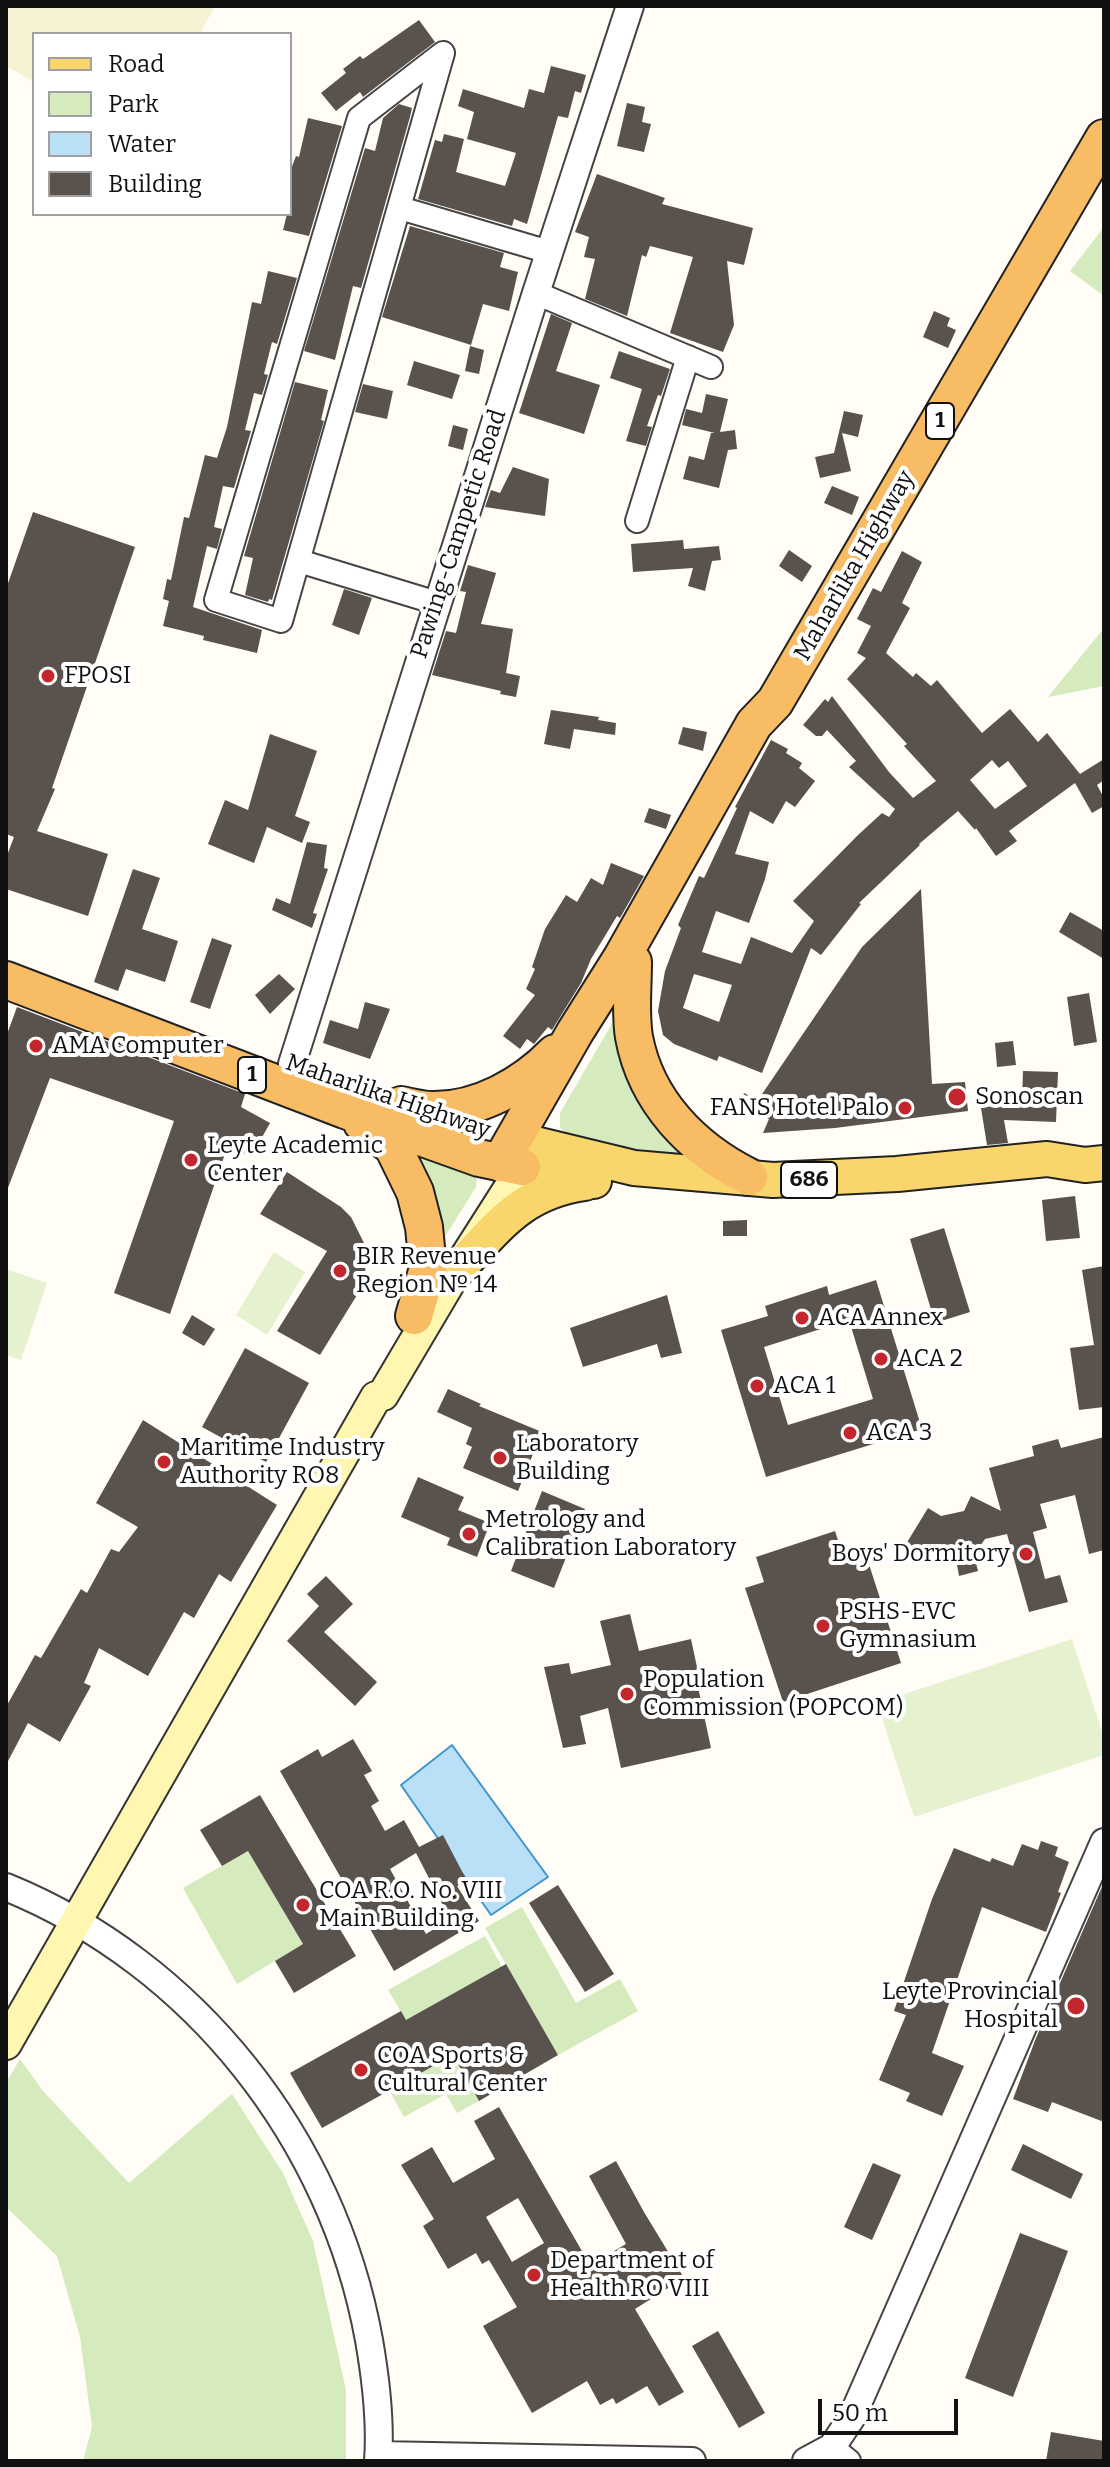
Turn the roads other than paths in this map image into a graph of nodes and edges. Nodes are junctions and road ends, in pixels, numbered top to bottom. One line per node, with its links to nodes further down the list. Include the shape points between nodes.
1 (630, 6): 4 (street, Pawing-Campetic Road)
2 (1104, 138): 11 (highway, Maharlika Highway / 1)
3 (400, 208): 4 (street); 9 (street); 9 (street, via 443,53 359,118 216,600 281,621)
4 (549, 252): 5 (street, Pawing-Campetic Road)
5 (536, 293): 6 (street); 10 (street, Pawing-Campetic Road)
6 (688, 357): 7 (street); 8 (street)
7 (711, 367)
8 (637, 521)
9 (299, 561): 10 (street)
10 (437, 603): 16 (street, Pawing-Campetic Road)
11 (775, 702): 12 (highway, Maharlika Highway / 1, via 767,730); 15 (highway, Maharlika Highway / 1, via 754,724)
12 (633, 962): 19 (highway, Maharlika Highway / 1); 21 (highway, 686, via 634,1038 658,1103 709,1153)
13 (6, 965): 16 (highway, Maharlika Highway / 1)
14 (6, 980): 18 (highway, Maharlika Highway / 1)
15 (575, 1032): 17 (highway, 1, via 538,1071 499,1094 433,1110); 19 (highway, Maharlika Highway / 1)
16 (292, 1064): 17 (highway, Maharlika Highway / 1)
17 (401, 1105): 19 (highway, Maharlika Highway / 1)
18 (345, 1110): 19 (highway, Maharlika Highway / 1); 24 (highway, via 393,1147 413,1185 428,1268)
19 (517, 1154): 21 (main road, 686); 22 (main road, 686); 23 (main road, 686); 24 (main road, 686)
20 (1094, 1164): 21 (main road, 686, via 1047,1159 832,1179); 22 (main road, 686, via 1031,1183 824,1200 734,1199)
21 (749, 1177)
22 (597, 1182): 23 (main road, 686, via 556,1187 523,1204)
23 (457, 1270): 25 (main road, 686, via 383,1395)
24 (414, 1316): 25 (main road, 686, via 373,1387)
25 (376, 1397): 28 (main road, 686)
26 (1104, 1842): 30 (street)
27 (6, 1887): 28 (street)
28 (75, 1921): 29 (main road, 686); 31 (street, via 128,1955 196,2012 231,2049 290,2130 352,2267 373,2366)
29 (6, 2044)
30 (840, 2454): 33 (street)
31 (379, 2458): 32 (street)
32 (692, 2461)
33 (806, 2461)

